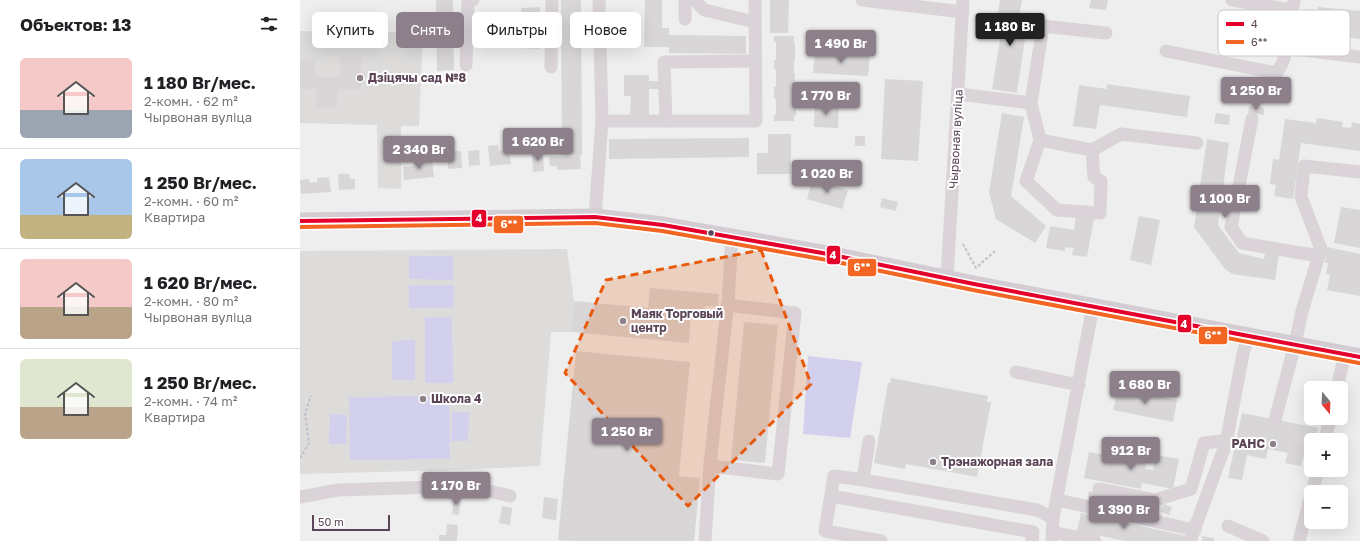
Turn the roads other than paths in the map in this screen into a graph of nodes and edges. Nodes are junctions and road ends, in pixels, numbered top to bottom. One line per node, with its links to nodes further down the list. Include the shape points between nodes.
1 (472, 0): 19 (street, via 468,0)
2 (552, 0): 20 (street)
3 (599, 0): 24 (street)
4 (685, 0): 11 (street)
5 (695, 0): 12 (street, via 704,10)
6 (755, 0): 12 (street)
7 (862, 0): 10 (street)
8 (1232, 0): 9 (street)
9 (1293, 5)
10 (963, 6): 21 (street, Чырвоная вуліца)
11 (685, 19)
12 (755, 22): 18 (street)
13 (1106, 34): 22 (street, via 1043,26)
14 (1166, 52): 15 (street, via 1271,72 1276,72 1280,68)
15 (1284, 56)
16 (1350, 56): 17 (street)
17 (1360, 57)
18 (755, 61): 25 (street, via 756,121); 25 (street, via 664,62)
19 (466, 65)
20 (551, 67)
21 (958, 94): 22 (street); 34 (street, Чырвоная вуліца)
22 (1031, 103): 26 (street)
23 (1252, 119): 33 (street, via 1231,227 1242,244)
24 (602, 121): 25 (street); 30 (street)
25 (666, 121)
26 (1040, 140): 28 (street); 28 (street, via 1026,181 1057,210 1100,214 1101,181 1094,177)
27 (1196, 143): 28 (street, via 1121,134)
28 (1092, 150)
29 (1360, 172): 33 (street, via 1304,166 1301,197 1321,249)
30 (596, 218): 31 (main road); 32 (main road, via 663,225)
31 (300, 221)
32 (732, 238): 34 (main road); 35 (street)
33 (1320, 256): 38 (street, via 1302,311)
34 (947, 278): 36 (main road)
35 (727, 305): 46 (street); 46 (street, via 795,313 778,474)
36 (1093, 306): 37 (main road); 42 (street)
37 (1248, 335): 38 (main road); 45 (street)
38 (1295, 344): 39 (main road); 43 (street)
39 (1352, 356): 41 (street)
40 (1016, 372): 42 (street)
41 (1340, 381)
42 (1079, 384): 52 (street)
43 (1275, 420)
44 (869, 441): 47 (street)
45 (1226, 443): 48 (street, via 1204,443 1191,489 1155,500); 56 (street)
46 (710, 466): 58 (street)
47 (864, 480): 50 (street, via 834,476); 53 (street, via 1036,510)
48 (1099, 489)
49 (510, 496): 51 (street, via 466,486 338,490)
50 (831, 496): 59 (street, via 825,531); 60 (street, via 1033,532)
51 (300, 497)
52 (1057, 500): 53 (street); 56 (street)
53 (1053, 518): 57 (street)
54 (1304, 522): 63 (street)
55 (1228, 526): 62 (street)
56 (1192, 535)
57 (1052, 537): 61 (street)
58 (705, 541)
59 (881, 541)
60 (1032, 541)
61 (1095, 541)
62 (1263, 541)
63 (1299, 541)

